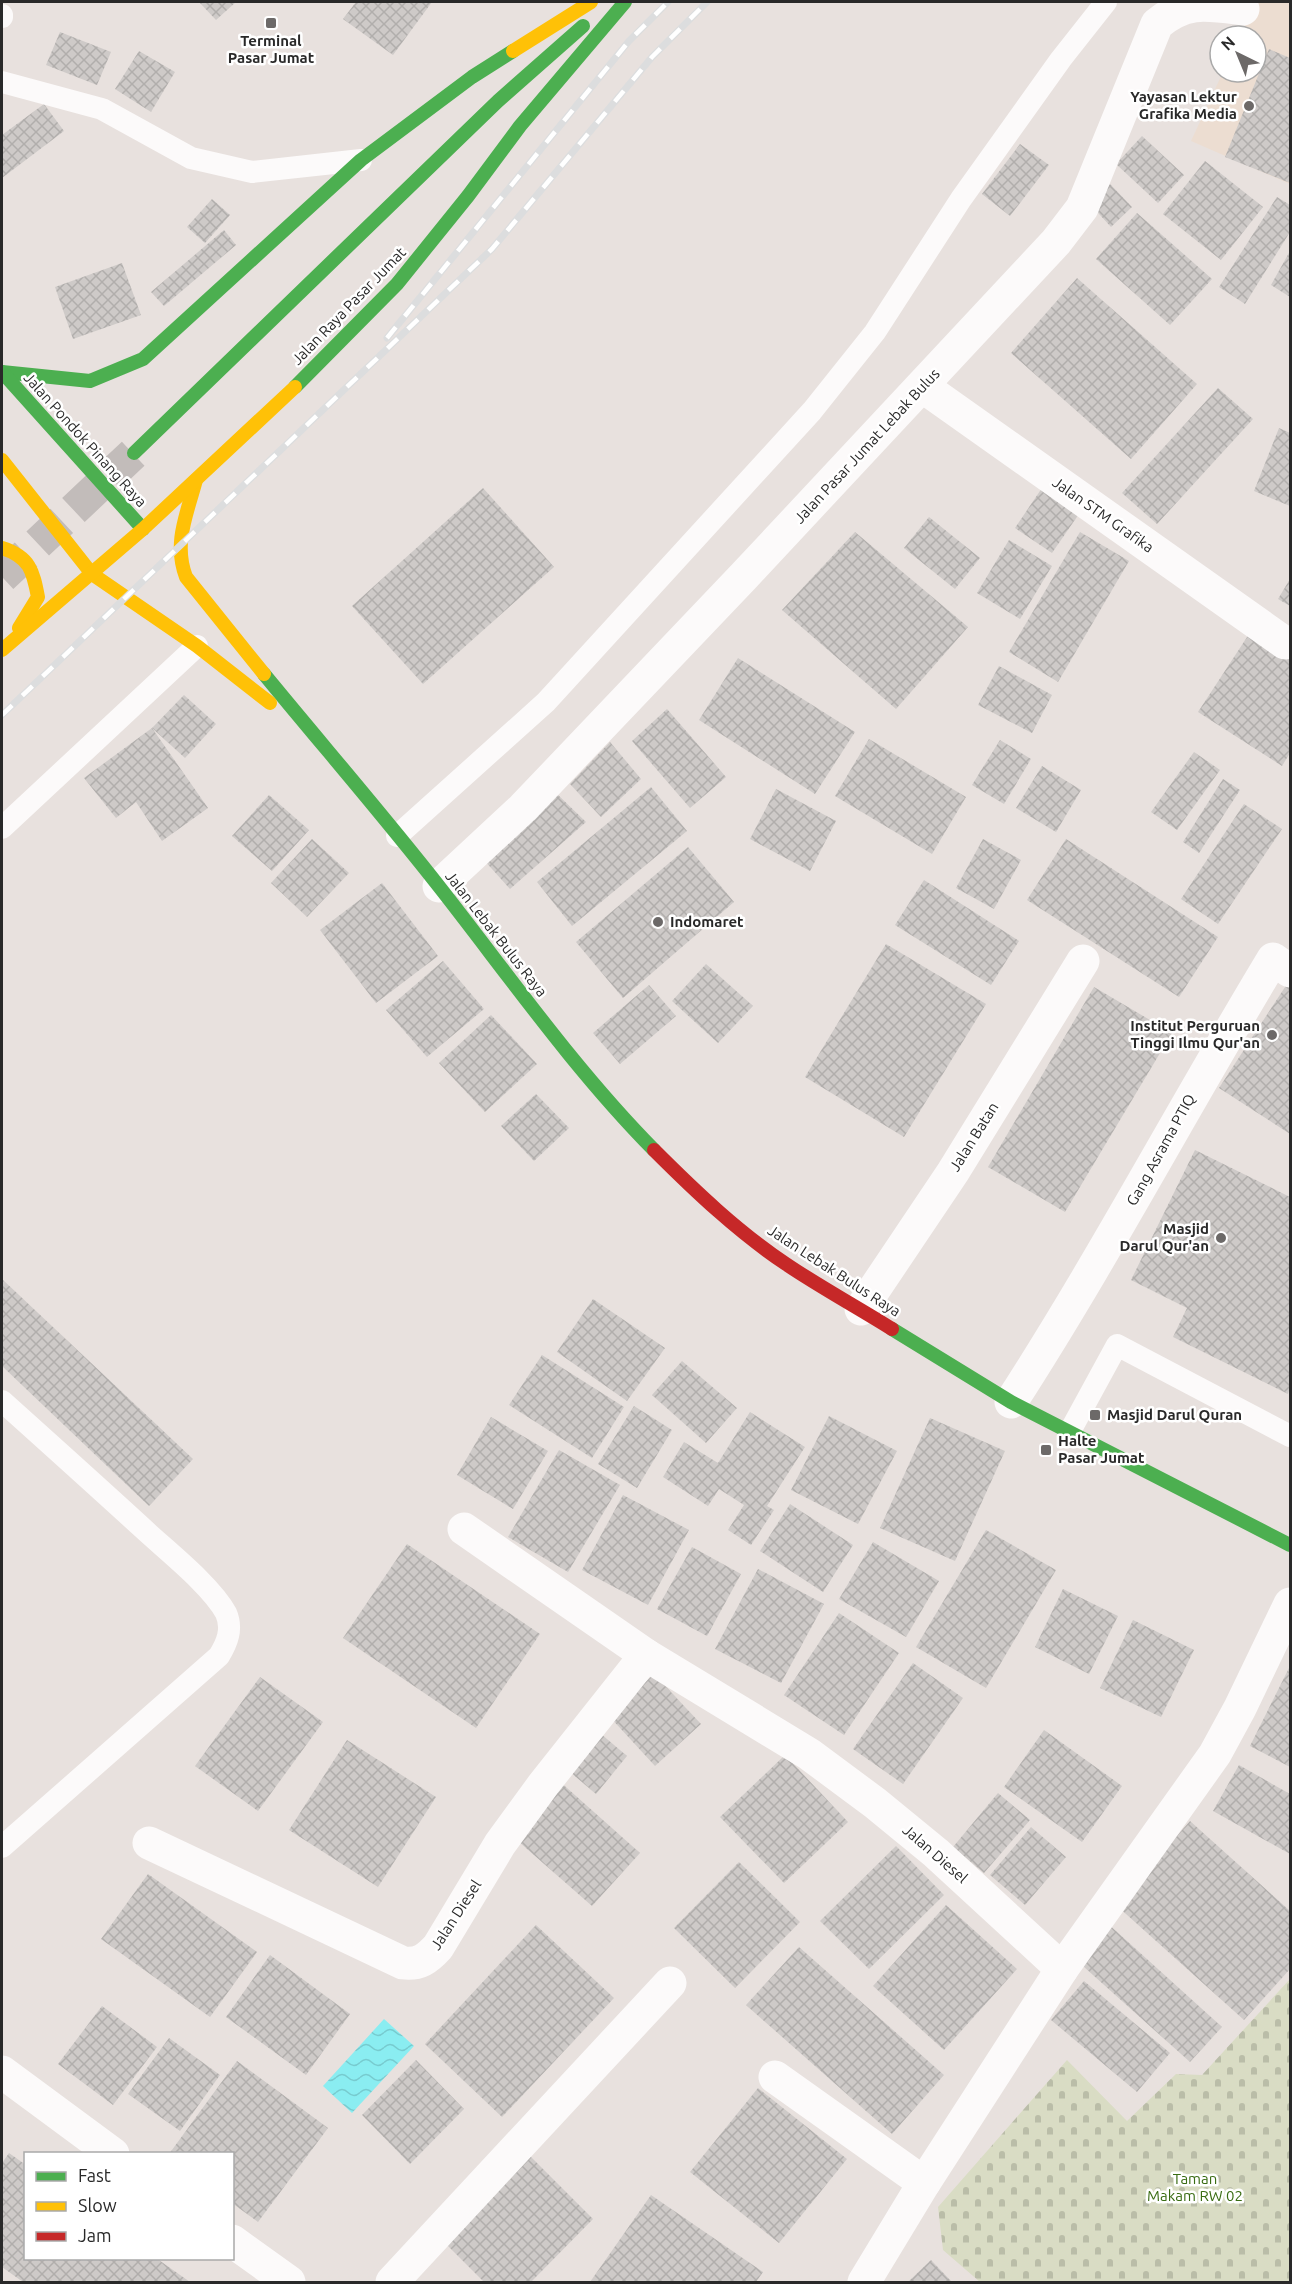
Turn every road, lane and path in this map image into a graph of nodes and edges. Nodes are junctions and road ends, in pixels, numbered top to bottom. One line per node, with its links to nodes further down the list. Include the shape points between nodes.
1 (591, 2): 7 (main road, via 472,77)
2 (611, 2): 10 (main road, via 498,101)
3 (625, 2): 12 (main road, Jalan Raya Pasar Jumat, via 520,126 397,284)
4 (1106, 2): 22 (lane, via 961,199 874,332 812,411 546,702)
5 (1243, 9): 9 (street, Jalan Pasar Jumat Lebak Bulus, via 1188,2 1176,6 1157,24 1082,208 1056,242)
6 (2, 82): 7 (lane, via 102,109 191,158 252,172)
7 (361, 160): 8 (main road, via 143,358 90,381)
8 (2, 372): 13 (main road, Jalan Pondok Pinang Raya)
9 (922, 387): 17 (street, Jalan STM Grafika); 23 (street, Jalan Pasar Jumat Lebak Bulus, via 523,808)
10 (134, 453)
11 (2, 460): 15 (main road)
12 (196, 480): 13 (main road, Jalan Raya Pasar Jumat); 20 (main road, Jalan Lebak Bulus Raya, via 180,542 180,561 186,577)
13 (143, 529): 15 (main road, Jalan Raya Pasar Jumat)
14 (2, 548): 16 (main road, via 12,550 33,569 38,597)
15 (92, 574): 16 (main road, Jalan Raya Pasar Jumat); 18 (main road, Jalan Lebak Bulus Raya)
16 (14, 638): 19 (main road)
17 (1285, 643)
18 (196, 646): 20 (main road, Jalan Lebak Bulus Raya); 21 (lane)
19 (2, 650)
20 (317, 739): 22 (main road, Jalan Lebak Bulus Raya)
21 (2, 828)
22 (397, 836): 23 (main road, Jalan Lebak Bulus Raya)
23 (439, 886): 26 (main road, Jalan Lebak Bulus Raya, via 555,1037 655,1152 751,1237)
24 (1083, 962): 26 (street, Jalan Batan, via 953,1172)
25 (1282, 965): 28 (street, Gang Asrama PTIQ, via 1208,1068 1157,1161)
26 (861, 1310): 28 (main road, Jalan Lebak Bulus Raya)
27 (2, 1401): 36 (lane, via 214,1596 226,1615 230,1632 219,1656)
28 (1011, 1402): 29 (main road, Jalan Lebak Bulus Raya)
29 (1069, 1433): 30 (lane, via 1117,1345); 32 (main road, Jalan Lebak Bulus Raya)
30 (1290, 1436)
31 (464, 1529): 34 (street, Jalan Diesel)
32 (1290, 1545)
33 (1290, 1604): 37 (street, via 1215,1754)
34 (646, 1655): 35 (street, Jalan Diesel, via 543,1785 501,1844 438,1947 415,1964 403,1964); 37 (street, Jalan Diesel, via 809,1754 875,1803 936,1853)
35 (149, 1843)
36 (2, 1847)
37 (1062, 1969): 42 (street)
38 (670, 1983): 45 (street)
39 (2, 2072): 41 (street)
40 (775, 2077): 42 (street)
41 (110, 2152)
42 (924, 2183): 46 (street)
43 (234, 2242): 44 (street)
44 (289, 2283)
45 (392, 2283)
46 (864, 2283)

